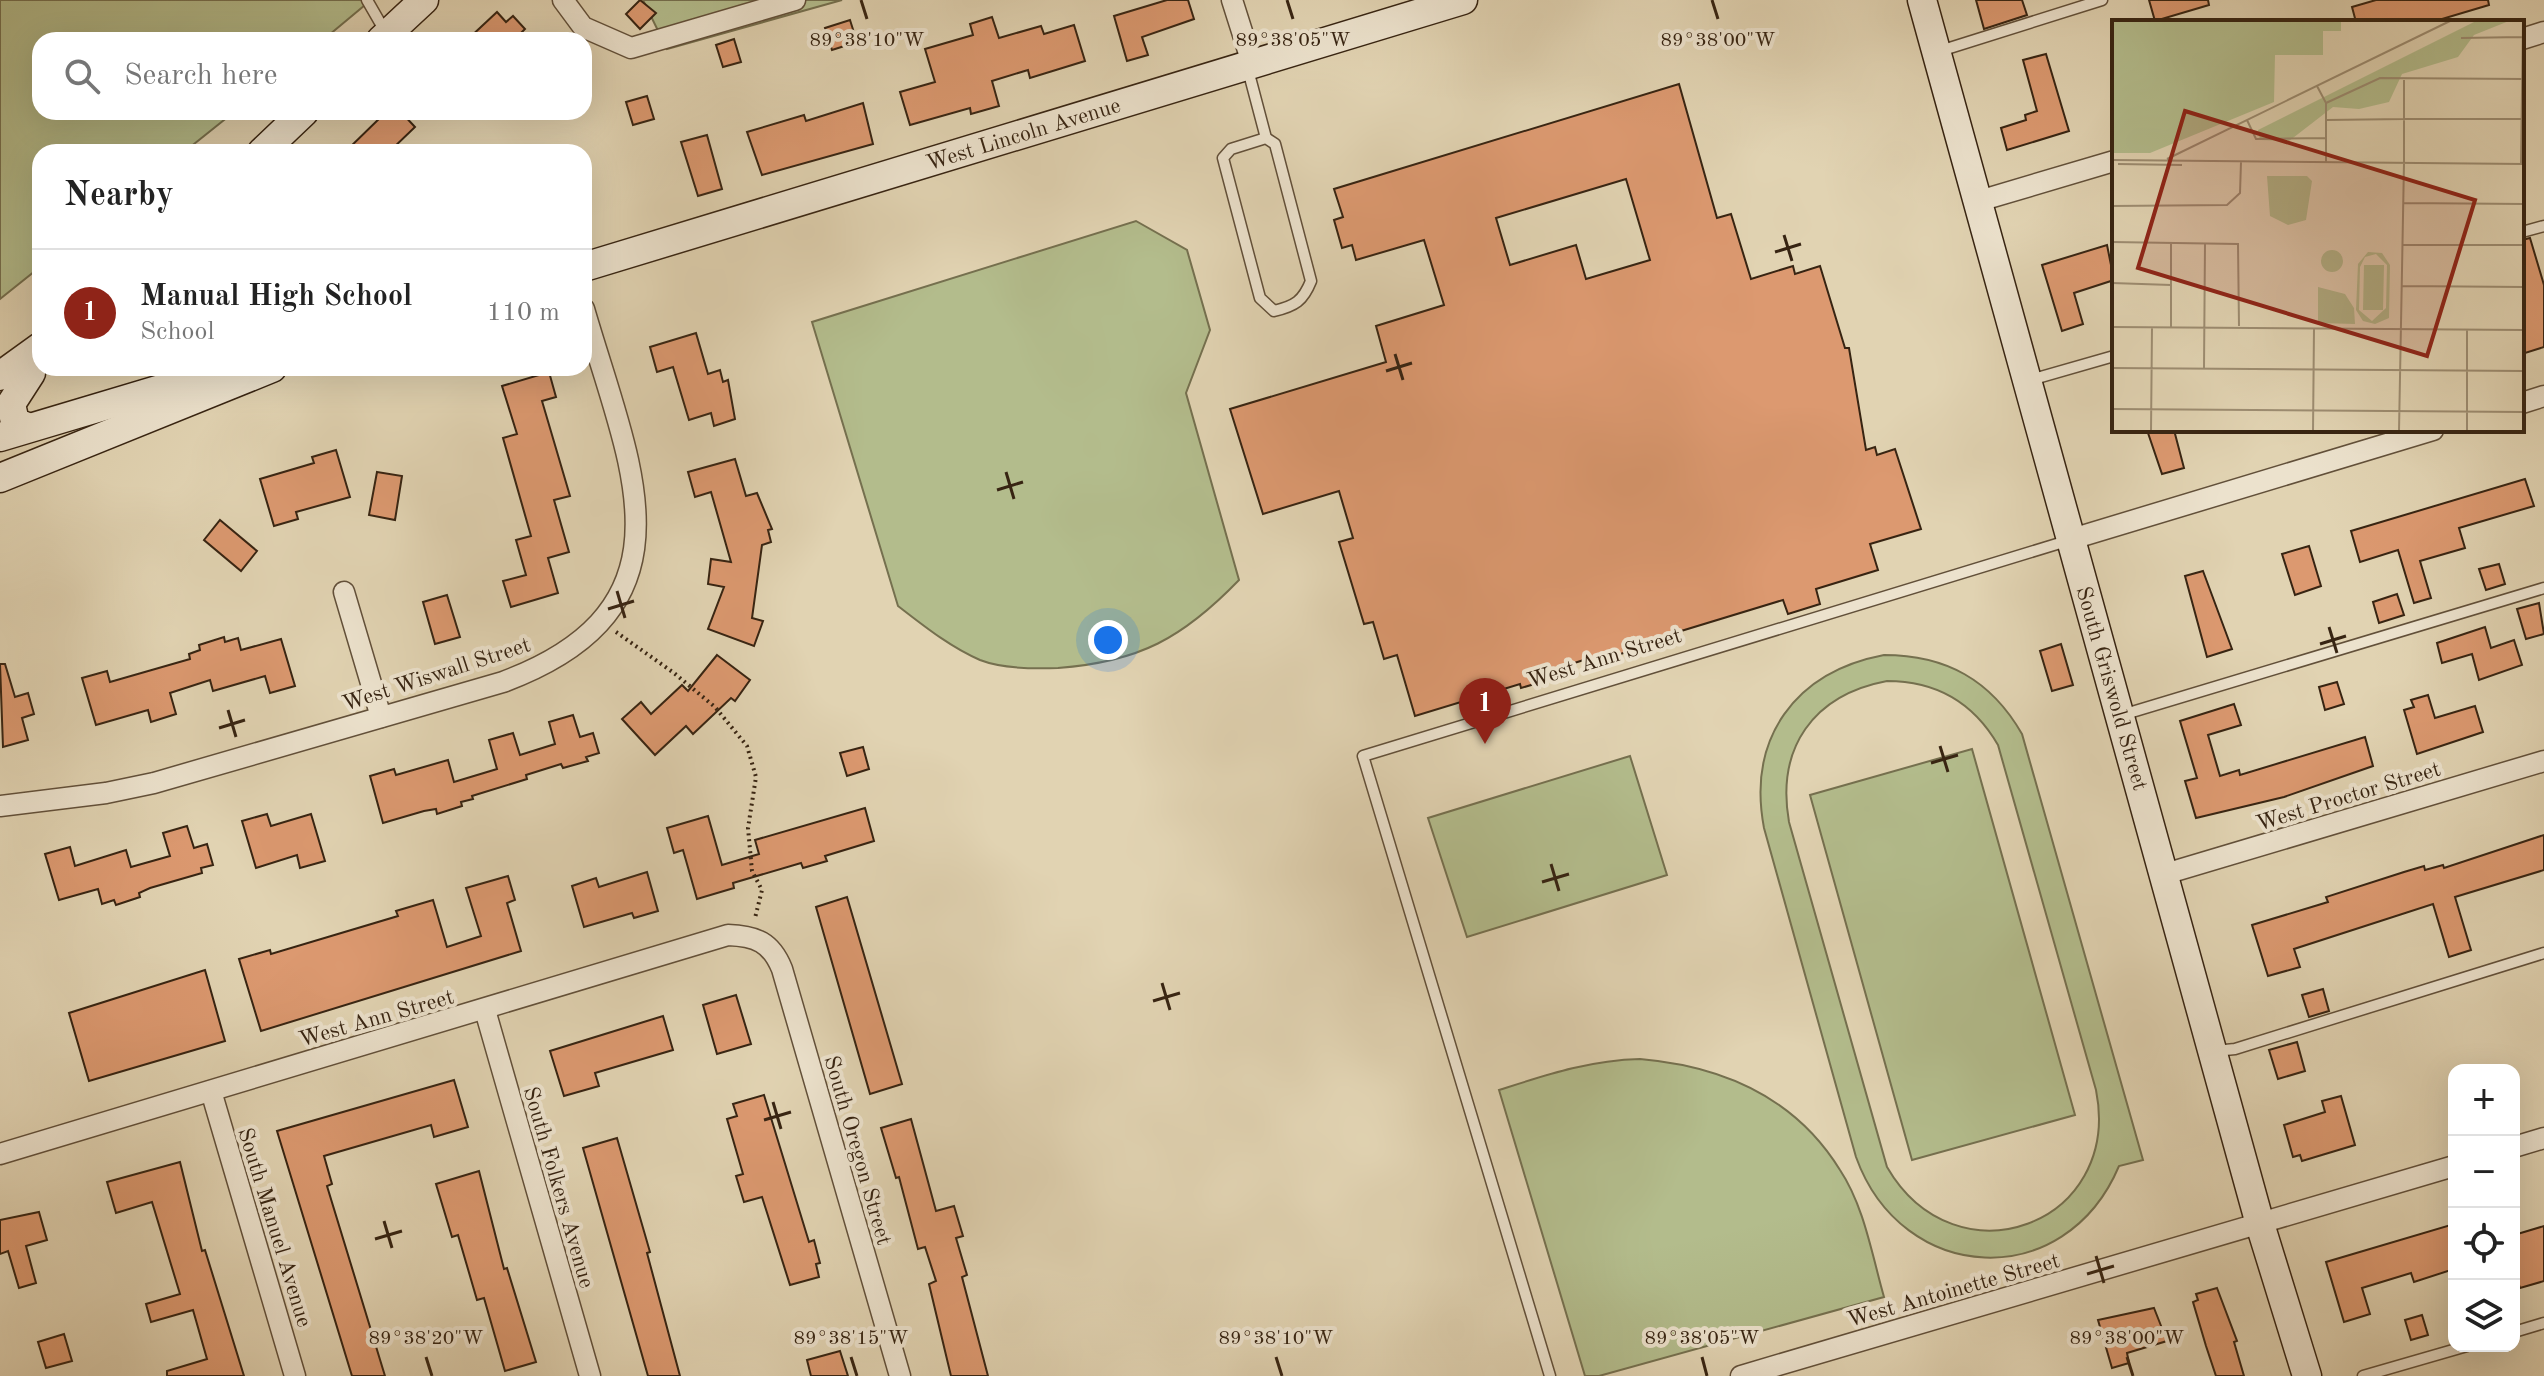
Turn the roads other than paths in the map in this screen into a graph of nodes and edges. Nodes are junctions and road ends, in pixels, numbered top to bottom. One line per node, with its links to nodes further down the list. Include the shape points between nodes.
1 (367, 0): 9 (lane)
2 (424, 0): 10 (main road)
3 (563, 0): 4 (street, via 583,27 631,48)
4 (795, 0)
5 (1232, 0): 14 (street)
6 (1463, 0): 14 (main road, West Lincoln Avenue)
7 (1922, 0): 13 (main road, South Griswold Street)
8 (2102, 0): 13 (lane)
9 (382, 32)
10 (389, 32)
11 (2544, 32): 12 (street)
12 (2524, 38)
13 (1936, 52): 19 (main road, South Griswold Street)
14 (1249, 63): 16 (lane); 22 (main road, West Lincoln Avenue)
15 (296, 120): 17 (main road)
16 (1266, 138): 16 (lane, via 1231,149 1223,158 1260,298 1274,311 1304,298 1311,281 1275,144)
17 (270, 144)
18 (2112, 162): 19 (street)
19 (1979, 201): 31 (main road, South Griswold Street)
20 (2544, 226): 21 (lane)
21 (2524, 231)
22 (592, 265)
23 (592, 336): 43 (street, West Wiswall Street, via 638,508 629,576 621,595 601,621 557,658 526,673)
24 (2112, 357): 31 (lane)
25 (32, 363): 28 (main road)
26 (32, 367): 34 (main road)
27 (32, 369): 35 (main road, via 11,404 15,422)
28 (0, 376)
29 (203, 376): 35 (main road)
30 (252, 376): 38 (main road)
31 (2028, 380): 39 (main road, South Griswold Street)
32 (2544, 396): 33 (street)
33 (2524, 402)
34 (0, 403)
35 (27, 427): 37 (main road)
36 (2426, 432): 39 (street, West Ann Street)
37 (0, 437)
38 (0, 478)
39 (2072, 539): 42 (main road, South Griswold Street); 63 (lane, West Ann Street, via 1363,756)
40 (2544, 588): 42 (lane)
41 (344, 592): 43 (street)
42 (2120, 715): 46 (main road, South Griswold Street)
43 (381, 717): 45 (street, West Wiswall Street, via 138,787)
44 (2544, 761): 46 (street, West Proctor Street)
45 (0, 806)
46 (2165, 874): 50 (main road, South Griswold Street)
47 (755, 938): 49 (street, West Ann Street, via 728,935); 62 (street, South Oregon Street, via 775,952 782,969)
48 (2544, 953): 50 (lane, via 2235,1049)
49 (485, 1010): 51 (street, West Ann Street); 61 (street, South Folkers Avenue)
50 (2213, 1051): 56 (main road, South Griswold Street)
51 (211, 1091): 54 (street, West Ann Street); 60 (street, South Manuel Avenue)
52 (2544, 1138): 53 (street)
53 (2520, 1145)
54 (0, 1154)
55 (2448, 1168): 56 (street, West Antoinette Street)
56 (2260, 1224): 64 (street, West Antoinette Street); 65 (main road, South Griswold Street)
57 (2544, 1323): 58 (lane)
58 (2520, 1330)
59 (2448, 1351): 66 (lane)
60 (295, 1376)
61 (590, 1376)
62 (900, 1376)
63 (1550, 1376)
64 (1741, 1376)
65 (2307, 1376)
66 (2363, 1376)

